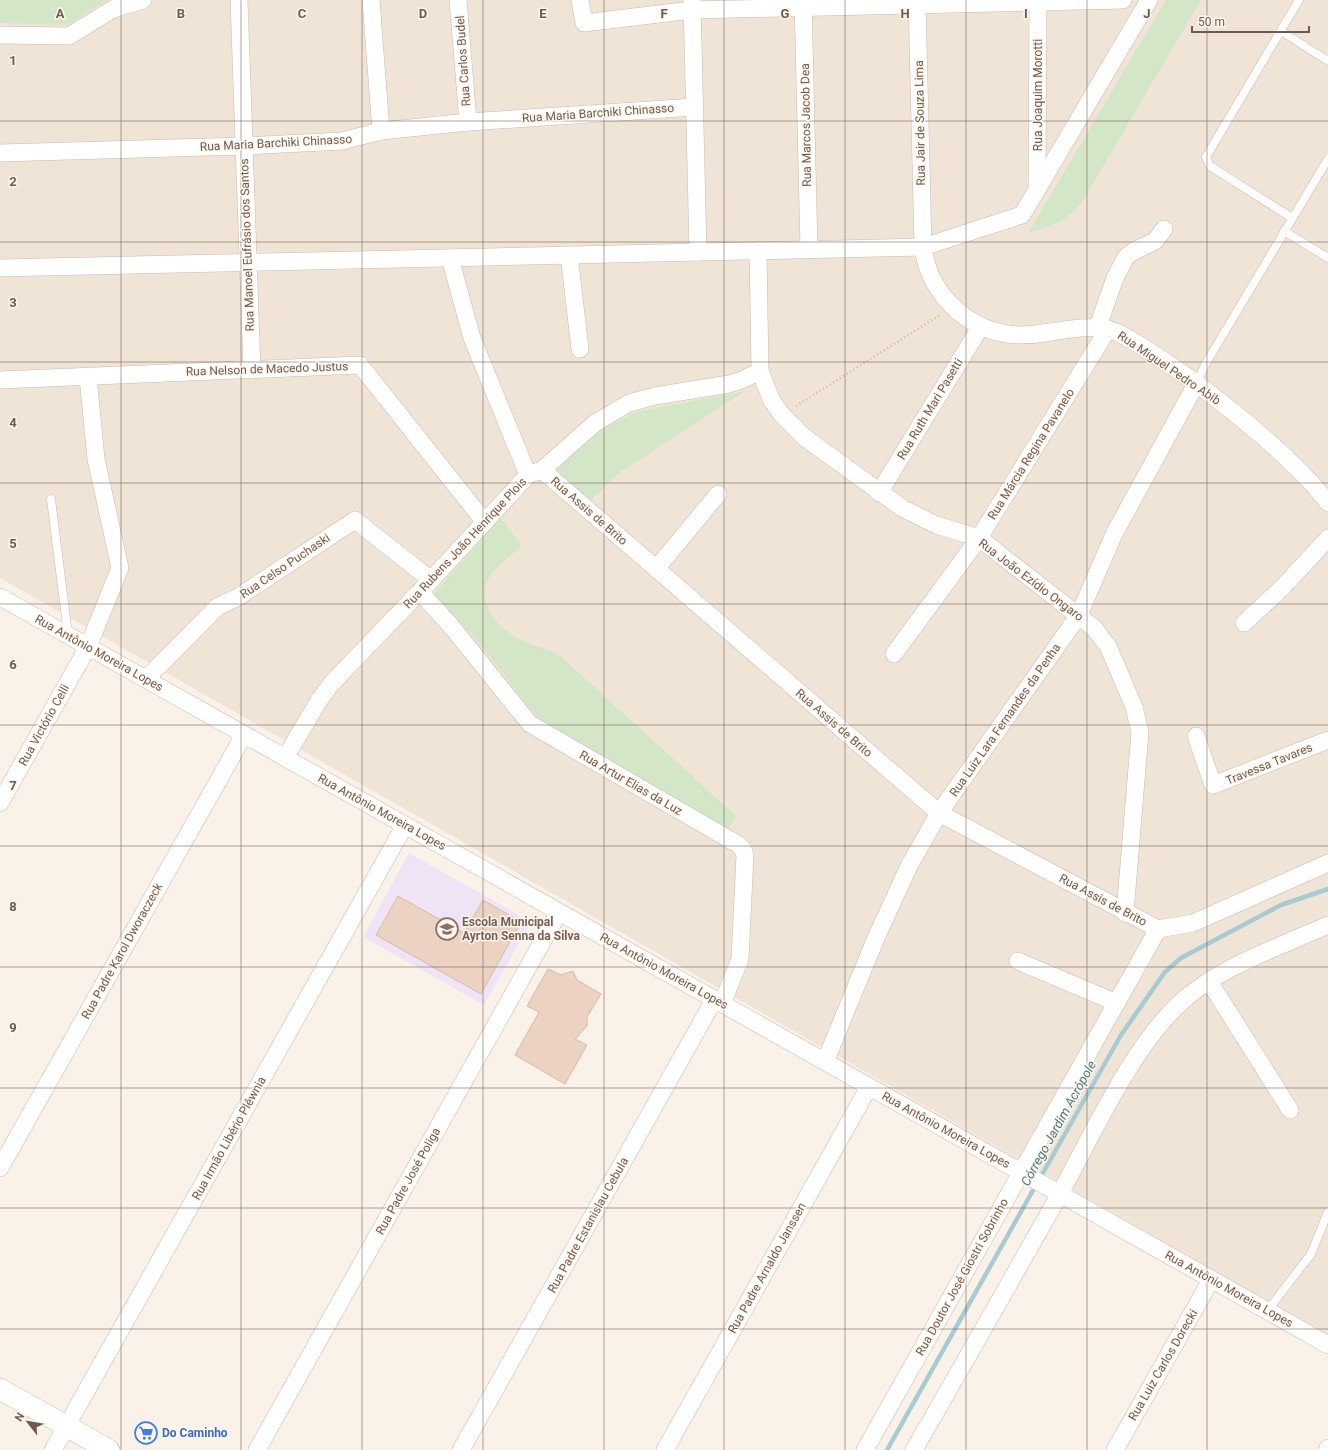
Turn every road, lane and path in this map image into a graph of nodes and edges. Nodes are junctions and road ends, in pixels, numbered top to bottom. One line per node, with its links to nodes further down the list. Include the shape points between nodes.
1 (143, 0): 14 (street, via 113,9 69,36)
2 (238, 0): 19 (street, Rua Manoel Eufrásio dos Santos)
3 (371, 0): 18 (street)
4 (458, 0): 17 (street, Rua Carlos Budel)
5 (580, 0): 12 (street, via 584,23)
6 (1123, 0): 9 (street)
7 (1149, 0): 22 (street)
8 (1299, 0): 13 (lane)
9 (1038, 1): 10 (street); 22 (street, Rua Joaquim Morotti)
10 (917, 2): 11 (street); 26 (street, Rua Jair de Souza Lima)
11 (804, 4): 12 (street); 27 (street, Rua Marcos Jacob Dea)
12 (692, 5): 16 (street)
13 (1281, 31): 15 (lane); 23 (lane, via 1206,157 1210,166)
14 (0, 35)
15 (1328, 60)
16 (695, 107): 17 (street, Rua Maria Barchiki Chinasso); 29 (street)
17 (468, 122): 18 (street, Rua Maria Barchiki Chinasso)
18 (381, 131): 19 (street, Rua Maria Barchiki Chinasso, via 342,141)
19 (244, 146): 20 (street, Rua Maria Barchiki Chinasso); 33 (street, Rua Manoel Eufrásio dos Santos)
20 (0, 153)
21 (1328, 159): 23 (lane)
22 (1037, 190): 26 (street, via 1022,215)
23 (1292, 218): 25 (lane)
24 (1164, 229): 37 (street, Rua Márcia Regina Pavanelo, via 1155,241 1126,257 1115,278)
25 (1284, 231): 32 (lane); 43 (lane, via 1206,362)
26 (923, 247): 27 (street); 35 (street, via 930,277)
27 (809, 249): 28 (street)
28 (758, 250): 29 (street); 40 (street, Rua João Ezídio Ongaro)
29 (698, 252): 30 (street)
30 (569, 255): 31 (street); 38 (street)
31 (450, 258): 33 (street); 45 (street, Rua Assis de Brito, via 472,338)
32 (1328, 258)
33 (248, 262): 34 (street); 39 (street, Rua Manoel Eufrásio dos Santos)
34 (0, 268)
35 (953, 307): 36 (street); 44 (path)
36 (981, 326): 37 (street, via 1019,335); 46 (street, Rua Ruth Mari Pasetti)
37 (1103, 328): 43 (street, Rua Miguel Pedro Abib, via 1131,340); 51 (street, Rua Márcia Regina Pavanelo)
38 (580, 349)
39 (252, 370): 41 (street, Rua Nelson de Macedo Justus); 50 (street, Rua Nelson de Macedo Justus, via 360,365)
40 (760, 371): 44 (street, Rua João Ezídio Ongaro, via 772,401); 45 (street, Rua Rubens João Henrique Plois, via 729,384 655,396 629,403 595,423)
41 (88, 377): 42 (street, Rua Nelson de Macedo Justus); 60 (street, Rua Victório Celli, via 96,459 120,568)
42 (0, 380)
43 (1196, 384): 49 (street, Rua Miguel Pedro Abib, via 1231,410 1293,464 1320,491); 57 (street, Rua Luiz Lara Fernandes da Penha, via 1114,534)
44 (782, 415): 46 (street, Rua João Ezídio Ongaro, via 804,437)
45 (535, 473): 50 (street, Rua Rubens João Henrique Plois); 53 (street, Rua Assis de Brito)
46 (879, 493): 51 (street, Rua João Ezídio Ongaro, via 918,518)
47 (718, 494): 53 (street)
48 (51, 499): 59 (lane)
49 (1328, 503)
50 (484, 521): 54 (street, Rua Rubens João Henrique Plois)
51 (979, 538): 57 (street, Rua João Ezídio Ongaro); 61 (street, Rua Márcia Regina Pavanelo)
52 (1328, 538): 58 (street, via 1283,587)
53 (656, 569): 68 (street, Rua Assis de Brito)
54 (431, 580): 55 (street, Rua Rubens João Henrique Plois); 62 (street, Rua Celso Puchaski, via 355,520 238,597 217,607)
55 (420, 592): 66 (street, Rua Rubens João Henrique Plois, via 331,684); 77 (street, Rua Artur Elias da Luz, via 451,626 530,724 739,845 743,850 745,856 740,959)
56 (0, 597): 59 (street, Rua Antônio Moreira Lopes)
57 (1079, 615): 68 (street, Rua Luiz Lara Fernandes da Penha); 72 (street, Rua João Ezídio Ongaro, via 1102,636 1108,646 1138,719 1140,744)
58 (1244, 623)
59 (68, 635): 60 (street, Rua Antônio Moreira Lopes)
60 (88, 647): 62 (street, Rua Antônio Moreira Lopes); 67 (street, Rua Victório Celli)
61 (894, 654)
62 (146, 679): 63 (street, Rua Antônio Moreira Lopes)
63 (244, 735): 66 (street, Rua Antônio Moreira Lopes); 82 (street, Rua Padre Karol Dworaczeck)
64 (1196, 736): 65 (street, Travessa Tavares, via 1213,785)
65 (1328, 740)
66 (286, 758): 69 (street, Rua Antônio Moreira Lopes)
67 (0, 803)
68 (939, 813): 72 (street, Rua Assis de Brito); 79 (street, Rua Luiz Lara Fernandes da Penha, via 887,912)
69 (405, 825): 71 (street, Rua Antônio Moreira Lopes); 90 (street, Rua Irmão Libério Plêwnia)
70 (1328, 862): 74 (street, via 1193,923)
71 (559, 912): 77 (street, Rua Antônio Moreira Lopes); 93 (street, Rua Padre José Poliga)
72 (1125, 913): 74 (street, Rua Assis de Brito)
73 (1328, 925): 76 (street)
74 (1158, 930): 78 (street, Rua Doutor José Giostri Sobrinho)
75 (1018, 961): 78 (street)
76 (1209, 981): 81 (street); 84 (street, via 1178,1004 1144,1047)
77 (718, 1002): 79 (street, Rua Antônio Moreira Lopes); 94 (street, Rua Padre Estanislau Cebula)
78 (1117, 1003): 83 (street, Rua Doutor José Giostri Sobrinho)
79 (825, 1062): 80 (street, Rua Antônio Moreira Lopes)
80 (870, 1087): 83 (street, Rua Antônio Moreira Lopes); 95 (street, Rua Padre Arnaldo Janssen)
81 (1290, 1110)
82 (0, 1168)
83 (1021, 1172): 84 (street, Rua Antônio Moreira Lopes); 96 (street, Rua Doutor José Giostri Sobrinho)
84 (1059, 1194): 86 (street, Rua Antônio Moreira Lopes); 97 (street)
85 (1328, 1212): 87 (lane, via 1311,1254)
86 (1211, 1280): 87 (street, Rua Antônio Moreira Lopes); 98 (street, Rua Luiz Carlos Dorecki)
87 (1267, 1311): 88 (street, Rua Antônio Moreira Lopes)
88 (1328, 1345)
89 (0, 1389): 90 (street)
90 (67, 1426): 91 (street, Rua Irmão Libério Plêwnia); 92 (street)
91 (54, 1450)
92 (109, 1450)
93 (257, 1450)
94 (461, 1450)
95 (665, 1450)
96 (865, 1450)
97 (914, 1450)
98 (1115, 1450)

